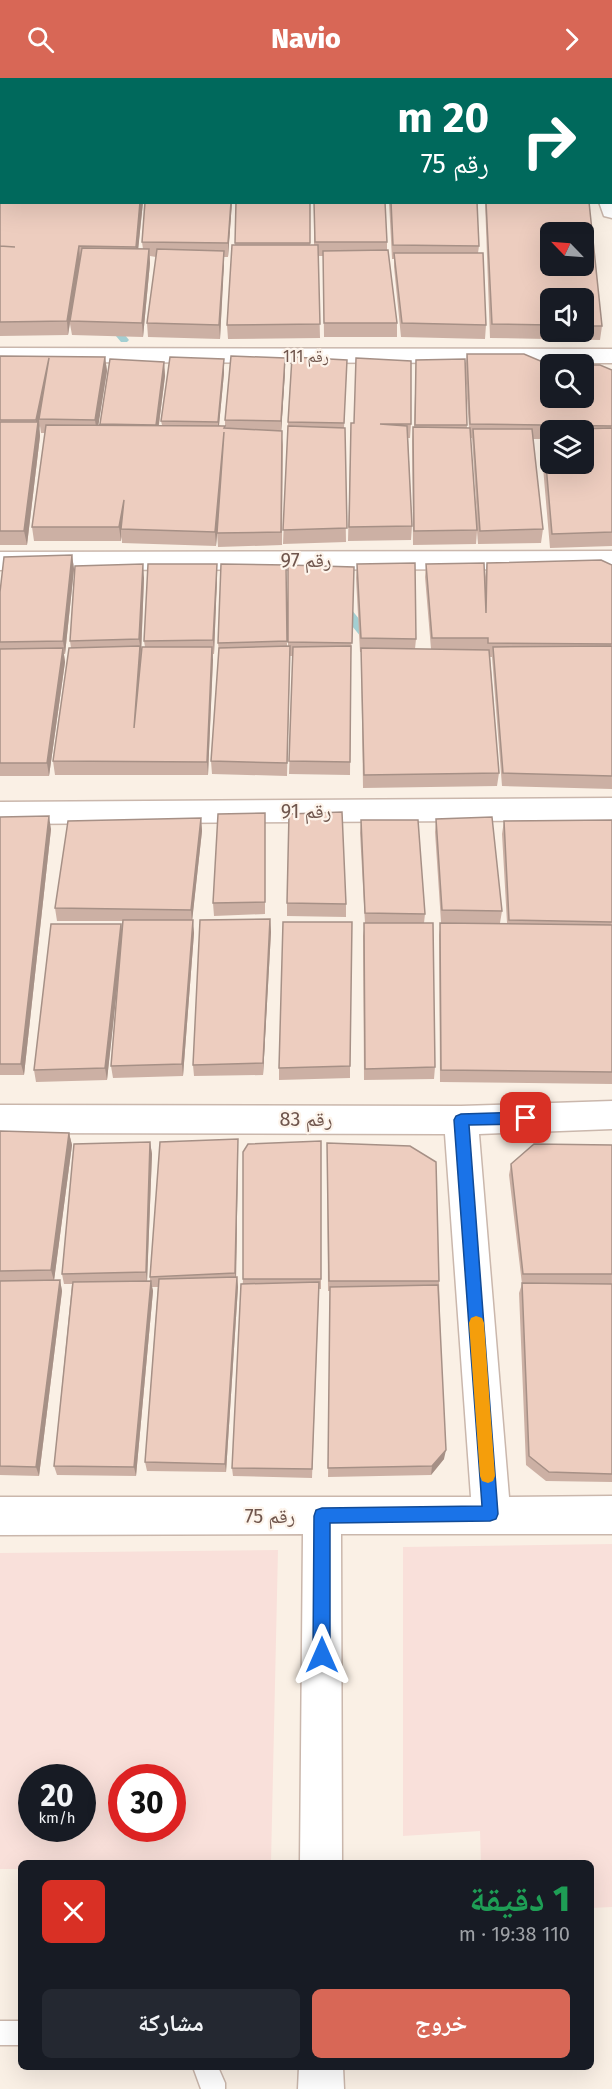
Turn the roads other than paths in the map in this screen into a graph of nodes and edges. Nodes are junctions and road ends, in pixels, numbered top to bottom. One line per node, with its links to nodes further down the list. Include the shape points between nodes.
1 (0, 355): 2 (street, رقم 111)
2 (612, 356)
3 (612, 560): 4 (street, رقم 97)
4 (0, 561)
5 (612, 808): 6 (street, رقم 91)
6 (0, 813)
7 (612, 1115): 9 (street, رقم 83)
8 (0, 1119): 9 (street, رقم 83)
9 (461, 1120): 10 (street)
10 (490, 1514): 11 (street, رقم 75); 13 (street, رقم 75)
11 (612, 1515)
12 (0, 1516): 13 (street, رقم 75)
13 (322, 1516): 14 (street)
14 (321, 1860)
15 (0, 2033): 16 (lane)
16 (18, 2033)
17 (206, 2070): 19 (lane)
18 (321, 2070): 20 (street)
19 (213, 2089)
20 (321, 2089)

